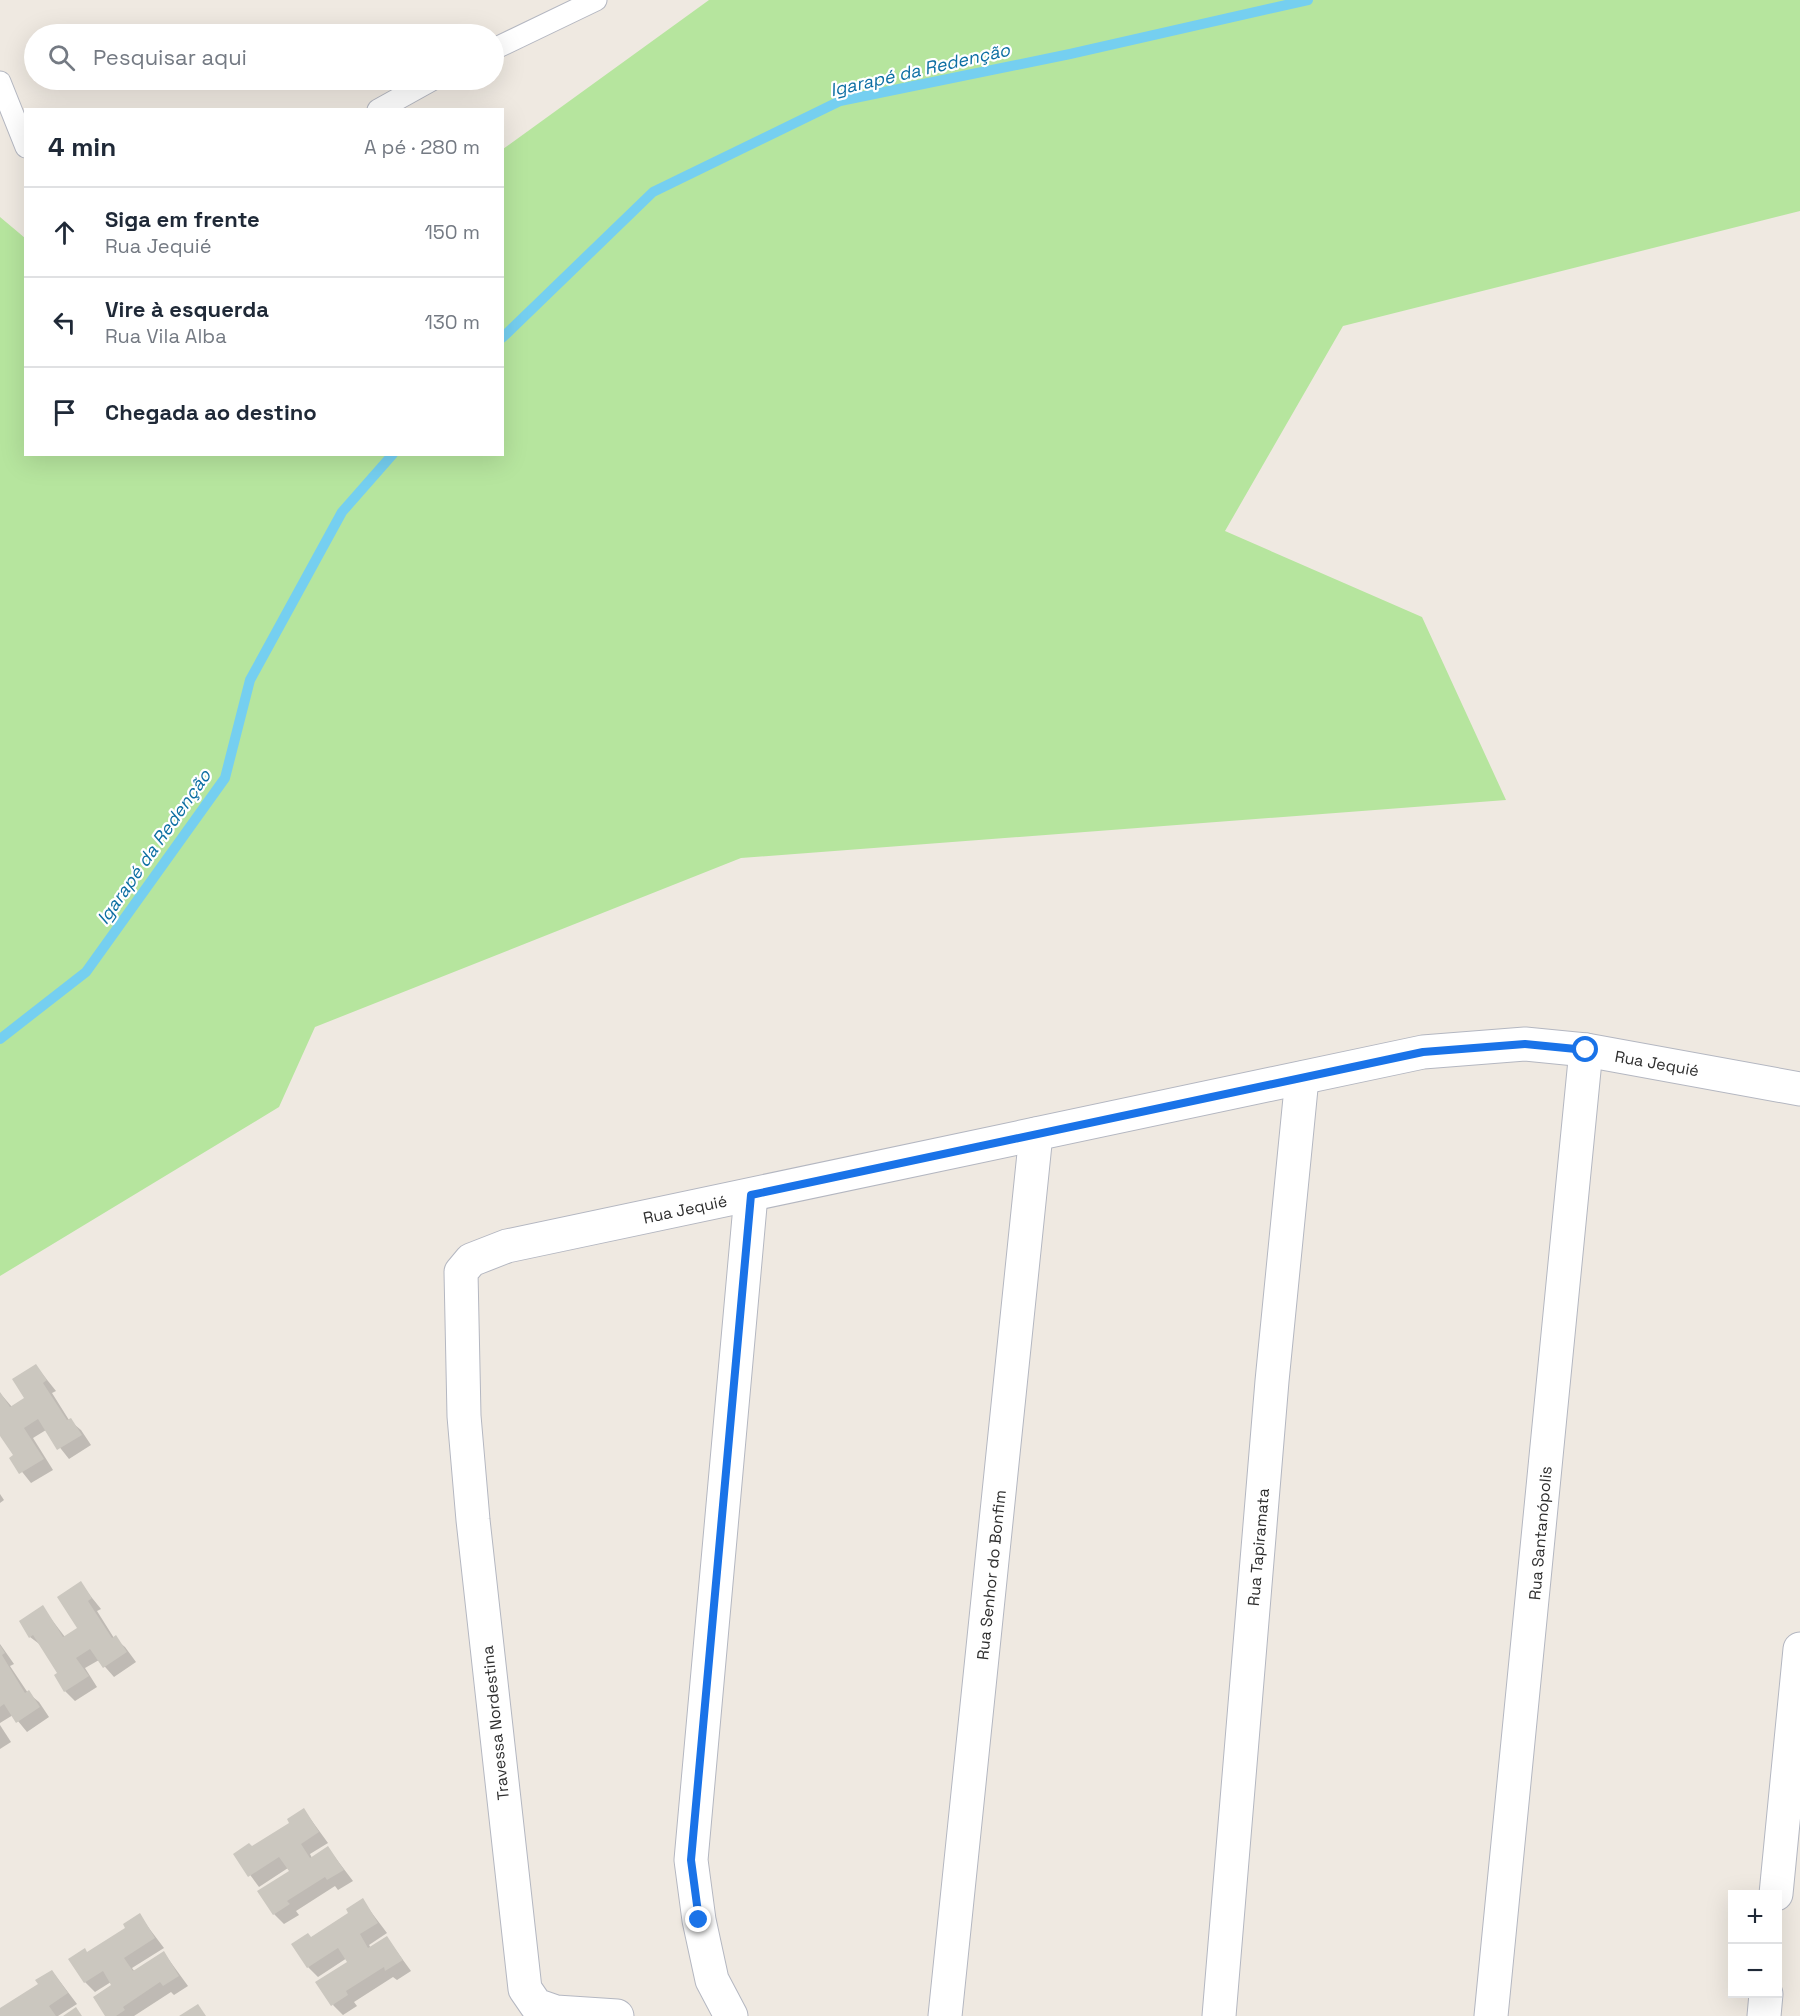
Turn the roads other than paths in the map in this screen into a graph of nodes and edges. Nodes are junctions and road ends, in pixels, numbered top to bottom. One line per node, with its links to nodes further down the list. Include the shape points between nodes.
1 (596, 0): 2 (lane)
2 (504, 44)
3 (0, 82): 6 (lane)
4 (414, 90): 5 (lane)
5 (382, 108)
6 (24, 142)
7 (1586, 1050): 8 (street, Rua Jequié, via 1525,1044 1423,1052); 9 (street, Rua Jequié); 20 (street, Rua Santanópolis)
8 (1302, 1078): 10 (street, Rua Jequié); 19 (street, Rua Tapiramata, via 1271,1393)
9 (1800, 1089)
10 (1036, 1134): 11 (street, Rua Jequié); 18 (street, Rua Senhor do Bonfim)
11 (751, 1195): 12 (street, Rua Jequié, via 507,1246 471,1260 461,1272); 17 (street, via 691,1860 712,1980)
12 (464, 1416): 16 (street, Travessa Nordestina, via 525,1989 536,2005 556,2012)
13 (1800, 1649): 14 (street)
14 (1776, 1890)
15 (1766, 1998): 21 (street)
16 (617, 2016)
17 (730, 2016)
18 (945, 2016)
19 (1219, 2016)
20 (1491, 2016)
21 (1764, 2016)

